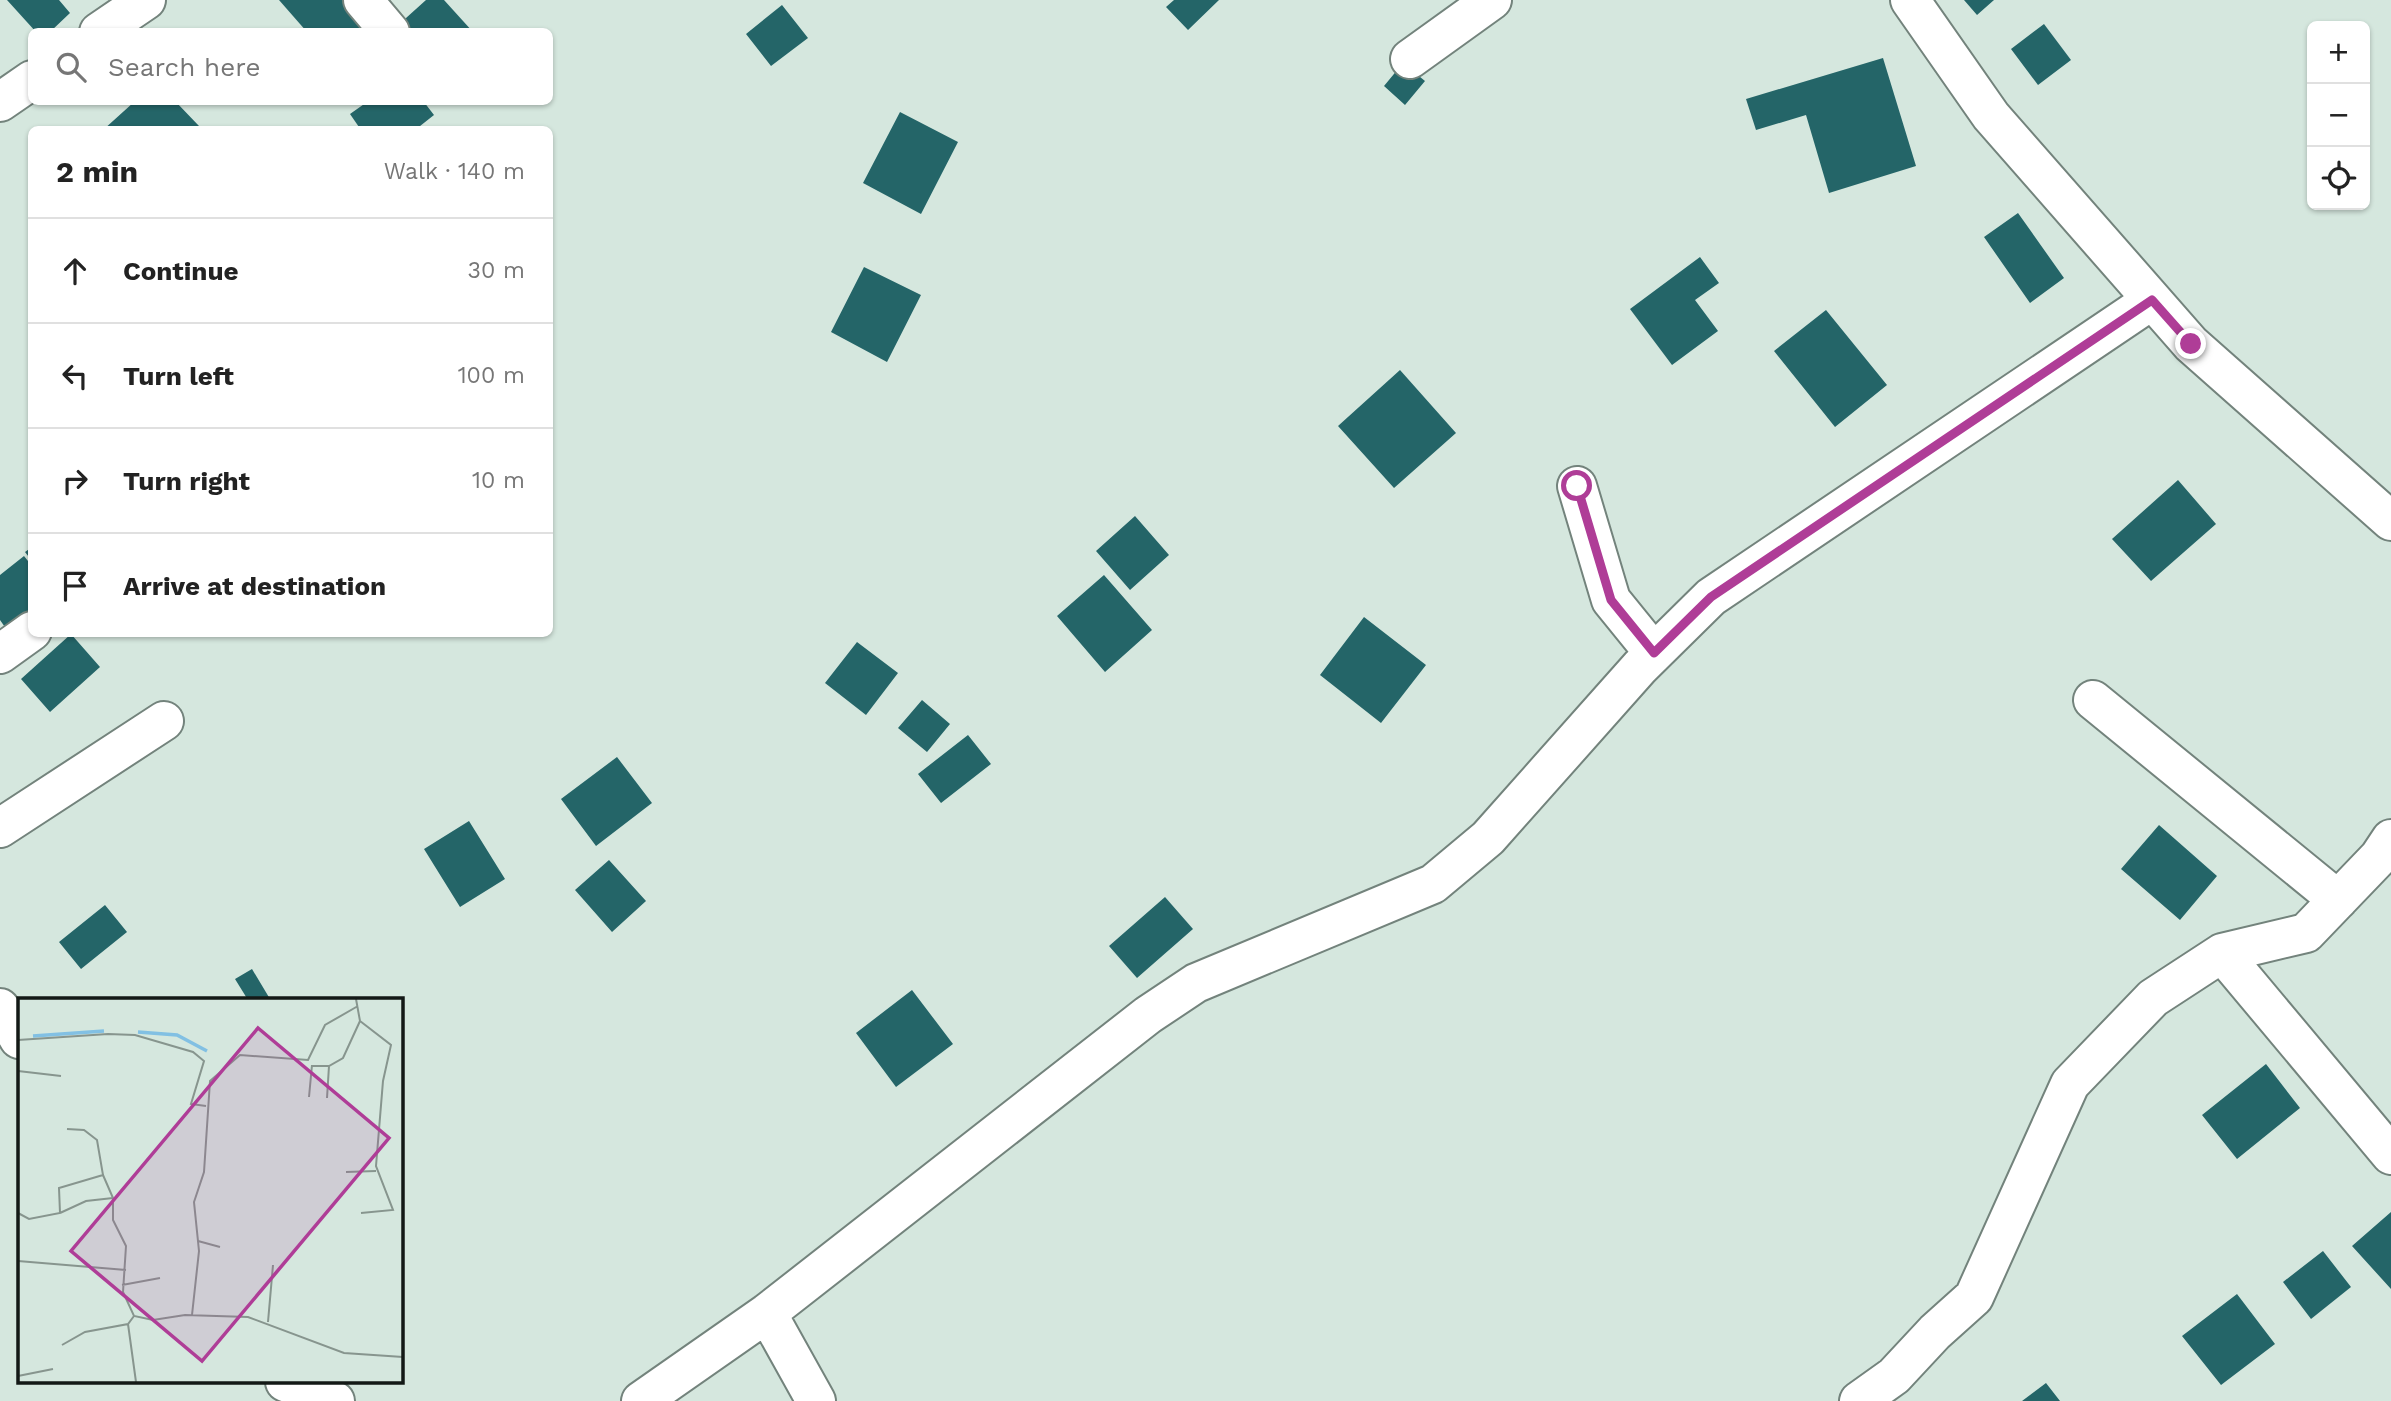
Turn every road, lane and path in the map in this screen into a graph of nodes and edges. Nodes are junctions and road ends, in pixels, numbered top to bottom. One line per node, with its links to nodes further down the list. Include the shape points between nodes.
1 (146, 0): 5 (street)
2 (363, 0): 6 (street)
3 (1492, 0): 7 (street)
4 (1910, 0): 10 (street, via 1991,116)
5 (105, 28)
6 (387, 28)
7 (1410, 59)
8 (28, 82): 9 (street)
9 (0, 102)
10 (2152, 300): 12 (street, via 2191,344); 14 (street, via 1711,597)
11 (1577, 486): 14 (street, via 1611,600)
12 (2391, 522)
13 (28, 634): 15 (street)
14 (1654, 653): 25 (street, via 1488,838 1433,884 1196,983 1148,1015)
15 (0, 654)
16 (2093, 700): 20 (street)
17 (164, 721): 18 (street)
18 (0, 828)
19 (2391, 839): 20 (street)
20 (2338, 900): 21 (street, via 2306,933)
21 (2222, 953): 24 (street); 30 (street, via 2153,998 2070,1084 1974,1297 1894,1376)
22 (0, 1008): 23 (street)
23 (18, 1037)
24 (2391, 1156)
25 (767, 1313): 28 (street); 29 (street)
26 (290, 1384): 27 (street)
27 (335, 1401)
28 (641, 1401)
29 (816, 1401)
30 (1859, 1401)

